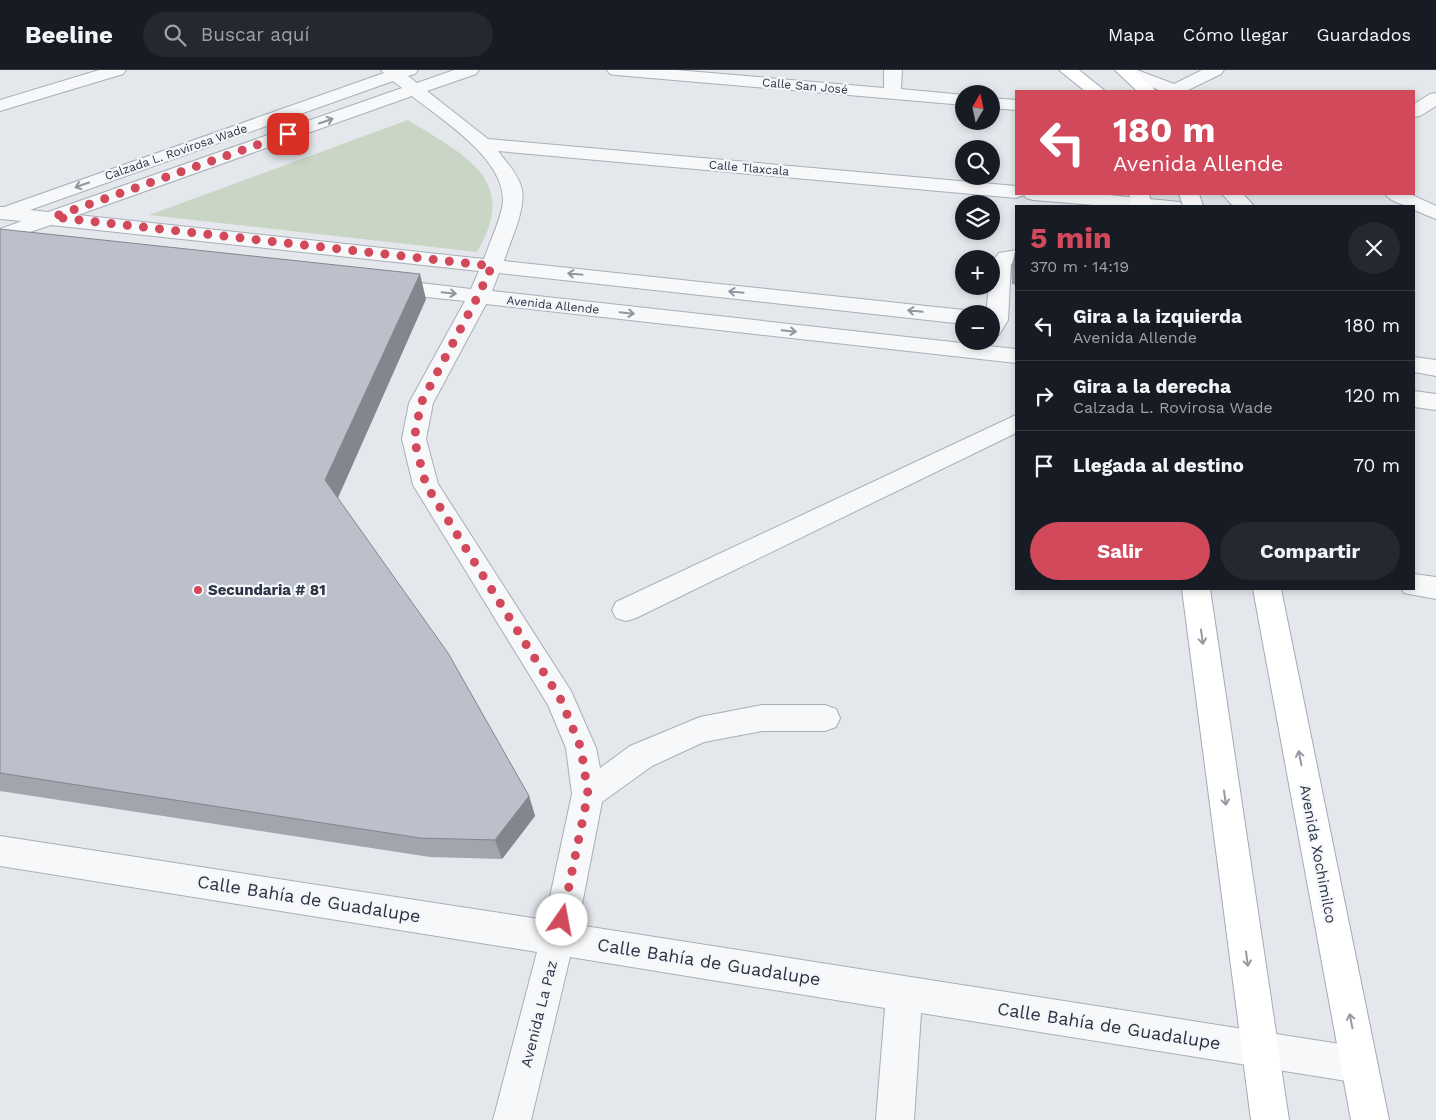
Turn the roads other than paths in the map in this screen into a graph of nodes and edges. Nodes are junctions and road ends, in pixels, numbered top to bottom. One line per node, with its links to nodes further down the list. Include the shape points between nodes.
1 (117, 70): 19 (street)
2 (470, 70): 9 (street, Calzada L. Rovirosa Wade)
3 (616, 70): 14 (street, Calle San José)
4 (893, 70): 14 (street)
5 (1068, 70): 10 (main road)
6 (1215, 70): 13 (street)
7 (1125, 71): 11 (main road); 12 (street)
8 (398, 72): 9 (street, Avenida La Paz); 30 (street, Calzada L. Rovirosa Wade, one-way to 30)
9 (415, 90): 21 (street, Avenida La Paz); 32 (street, Calzada L. Rovirosa Wade, one-way to 9)
10 (1095, 90)
11 (1146, 90)
12 (1173, 90)
13 (1178, 90)
14 (892, 94): 16 (street, Calle San José)
15 (1436, 98): 20 (street)
16 (955, 99)
17 (1000, 104): 18 (street)
18 (1015, 105)
19 (0, 106)
20 (1415, 111)
21 (483, 144): 22 (street, Calle Tlaxcala); 37 (street, Avenida La Paz, via 512,188 512,207)
22 (1015, 192)
23 (1039, 195): 27 (street)
24 (1233, 195): 29 (street)
25 (1397, 195): 31 (street)
26 (1141, 201): 27 (street); 28 (street)
27 (1090, 203)
28 (1167, 205)
29 (1243, 205)
30 (1, 213): 32 (street)
31 (1436, 213)
32 (53, 217): 33 (street, Calzada L. Rovirosa Wade); 37 (street)
33 (0, 236)
34 (0, 243): 35 (street)
35 (29, 247)
36 (1015, 256): 40 (street, via 1006,257 1001,264)
37 (492, 266): 39 (street, Avenida La Paz); 41 (street, one-way to 37)
38 (371, 284): 39 (street, Avenida Allende, one-way to 39)
39 (478, 296): 42 (street, Avenida Allende, one-way to 42); 56 (street, Avenida La Paz, via 421,403 414,439 426,485 561,700 581,748)
40 (1000, 305)
41 (955, 316)
42 (955, 344)
43 (993, 350): 44 (street, Avenida Allende)
44 (1015, 356)
45 (1415, 365): 46 (street)
46 (1436, 368)
47 (1415, 399): 48 (street)
48 (1436, 402)
49 (1015, 423): 54 (street)
50 (1415, 585): 51 (street)
51 (1436, 588)
52 (1196, 590): 60 (main road, one-way to 60)
53 (1267, 590): 61 (main road, Avenida Xochimilco, one-way to 53)
54 (626, 610)
55 (825, 718): 56 (street, via 762,718 700,730 641,756)
56 (588, 794): 58 (street, Avenida La Paz)
57 (0, 851): 58 (street, Calle Bahía de Guadalupe)
58 (558, 938): 59 (street, Calle Bahía de Guadalupe); 62 (street, Avenida La Paz)
59 (904, 994): 60 (street, Calle Bahía de Guadalupe); 63 (street)
60 (1259, 1049): 61 (street, Calle Bahía de Guadalupe); 64 (main road)
61 (1359, 1065): 65 (main road, Avenida Xochimilco)
62 (512, 1120)
63 (895, 1120)
64 (1270, 1120)
65 (1370, 1120)

